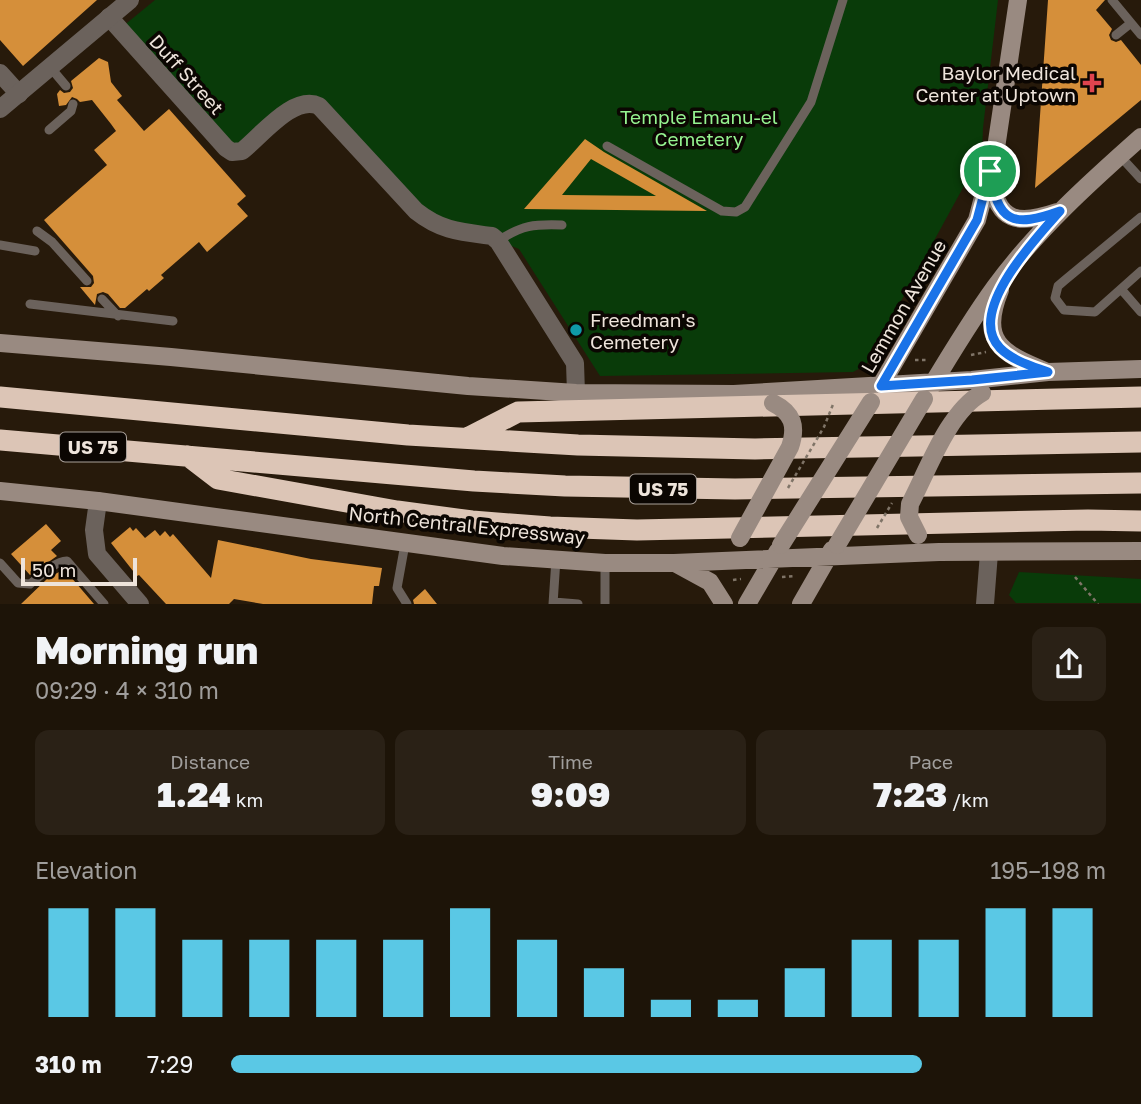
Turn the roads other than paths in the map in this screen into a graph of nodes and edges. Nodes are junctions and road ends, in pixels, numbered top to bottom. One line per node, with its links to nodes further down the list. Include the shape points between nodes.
1 (130, 0): 5 (street)
2 (843, 0): 17 (lane, via 811,102 745,207 722,211)
3 (1018, 0): 19 (main road, Lemmon Avenue)
4 (1112, 0): 6 (lane)
5 (108, 17): 9 (street); 25 (street, Duff Street, via 226,149 238,152 295,105 311,102 427,220)
6 (1131, 23): 7 (lane); 8 (lane)
7 (1116, 35)
8 (1141, 35)
9 (50, 67): 11 (lane); 12 (street)
10 (0, 73): 12 (street)
11 (66, 86)
12 (19, 94): 14 (street)
13 (73, 104): 15 (lane)
14 (0, 109)
15 (49, 130)
16 (1141, 137): 18 (main road)
17 (607, 146)
18 (1120, 156): 20 (lane); 21 (main road)
19 (990, 171): 21 (main road, via 995,200 1014,219 1030,220); 41 (main road, Lemmon Avenue, via 977,220)
20 (1141, 179)
21 (1060, 211): 28 (main road)
22 (1141, 217): 31 (lane, via 1058,286 1055,298 1064,310 1095,312)
23 (562, 225): 25 (lane, via 533,224)
24 (37, 231): 30 (lane)
25 (498, 241): 42 (street, via 575,363)
26 (0, 246): 27 (lane)
27 (35, 251)
28 (1020, 257): 39 (main road, via 999,292 992,332 1007,354); 40 (main road, via 975,315)
29 (1141, 271): 31 (lane)
30 (86, 281)
31 (1121, 289): 34 (lane)
32 (102, 299): 35 (lane)
33 (30, 304): 35 (lane)
34 (1141, 312)
35 (118, 316): 36 (lane)
36 (173, 321)
37 (0, 343): 42 (main road)
38 (1141, 369): 39 (main road)
39 (1048, 372): 40 (main road); 58 (main road, bridge, via 982,393 966,404 950,427 910,504 909,517 918,535)
40 (933, 383): 41 (main road); 55 (main road, bridge)
41 (881, 386): 43 (main road); 57 (main road, Lemmon Avenue, bridge)
42 (576, 393): 43 (main road)
43 (734, 394): 61 (main road, bridge, via 783,408 795,433 740,538)
44 (0, 397): 46 (highway, US 75)
45 (1141, 397): 46 (highway, via 518,412)
46 (465, 439): 48 (highway, US 75, via 720,449)
47 (0, 440): 49 (highway, US 75)
48 (1141, 442)
49 (186, 455): 50 (highway, US 75, via 474,481 626,488); 53 (highway, via 218,479 397,511 537,526 637,530)
50 (1141, 483)
51 (0, 491): 52 (main road, North Central Expressway)
52 (98, 500): 54 (main road, North Central Expressway); 69 (street, via 97,554)
53 (1141, 521)
54 (405, 544): 60 (main road, North Central Expressway); 70 (lane, via 397,588)
55 (832, 551): 57 (main road, North Central Expressway); 58 (main road, North Central Expressway); 74 (main road)
56 (1141, 551): 59 (main road, North Central Expressway)
57 (777, 552): 61 (main road, North Central Expressway); 73 (main road, Lemmon Avenue)
58 (939, 552): 59 (main road, North Central Expressway)
59 (989, 553): 75 (street)
60 (555, 559): 62 (main road, North Central Expressway); 67 (lane)
61 (708, 561): 63 (main road, North Central Expressway)
62 (605, 562): 63 (main road, North Central Expressway); 72 (lane)
63 (674, 562): 66 (main road, via 710,582)
64 (0, 563): 65 (lane)
65 (4, 576): 68 (lane, via 30,584 67,561)
66 (723, 595)
67 (554, 603): 71 (lane)
68 (104, 604)
69 (140, 604)
70 (407, 604)
71 (578, 604)
72 (605, 604)
73 (747, 604)
74 (801, 604)
75 (985, 604)

